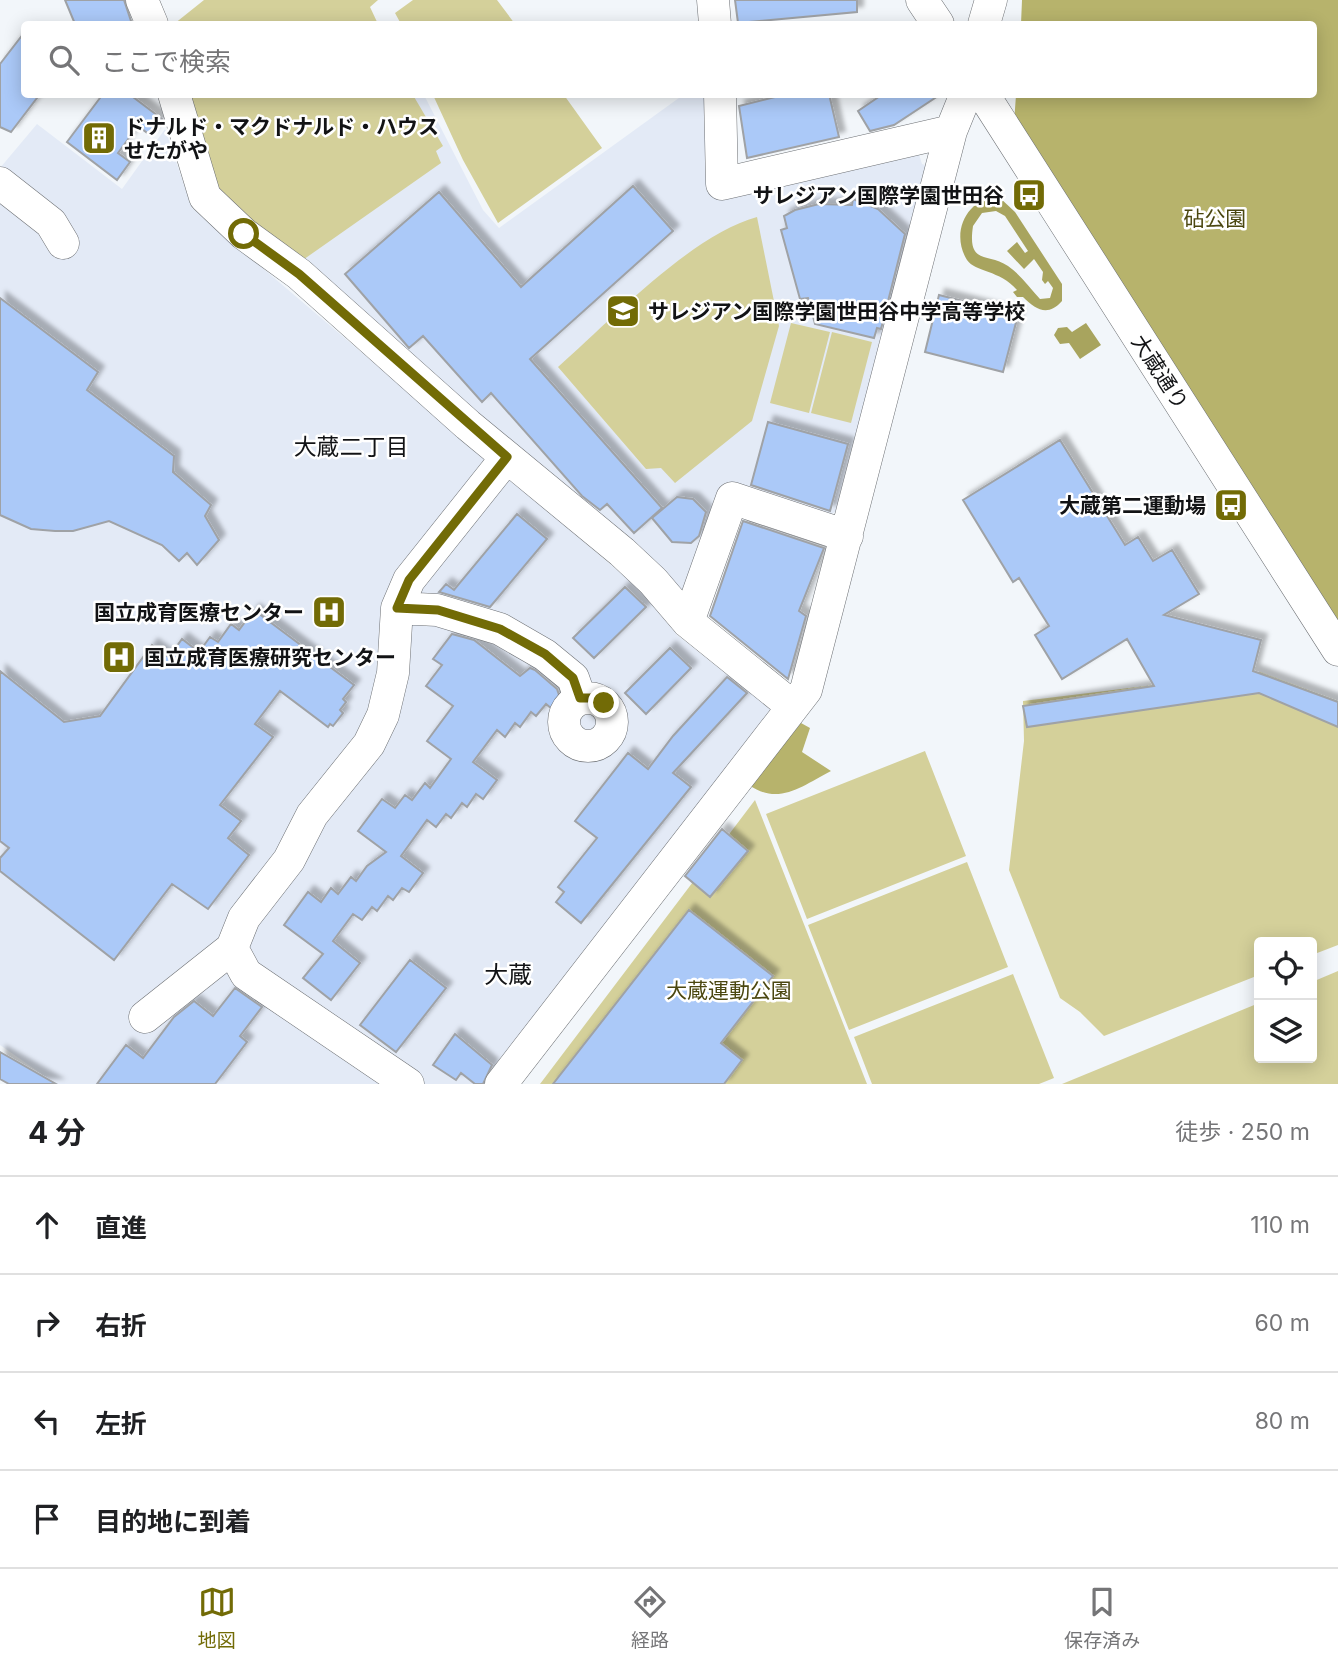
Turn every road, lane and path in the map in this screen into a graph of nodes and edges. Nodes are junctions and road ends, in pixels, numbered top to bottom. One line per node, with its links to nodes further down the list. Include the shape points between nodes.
1 (142, 0): 5 (street)
2 (713, 0): 6 (street)
3 (922, 0): 7 (street)
4 (991, 0): 8 (street)
5 (151, 21)
6 (715, 21)
7 (936, 21)
8 (985, 21)
9 (175, 98): 16 (street, via 205,197)
10 (720, 98): 13 (street, via 722,184)
11 (964, 98): 13 (street)
12 (986, 98): 20 (street, 大蔵通り)
13 (951, 131): 17 (street)
14 (0, 183): 15 (street, via 51,223)
15 (63, 243)
16 (507, 457): 18 (street, via 409,580); 19 (street, via 622,552)
17 (847, 536): 19 (street, via 732,498); 22 (street, via 806,690)
18 (397, 608): 21 (street, via 438,610 500,629 564,670 573,678); 23 (street, via 393,673 383,715 369,744 312,815 289,860 244,918)
19 (688, 622): 22 (street)
20 (1338, 650)
21 (580, 698)
22 (792, 706): 26 (street)
23 (232, 948): 24 (street); 25 (street, via 246,974)
24 (145, 1017)
25 (408, 1084)
26 (502, 1084)

